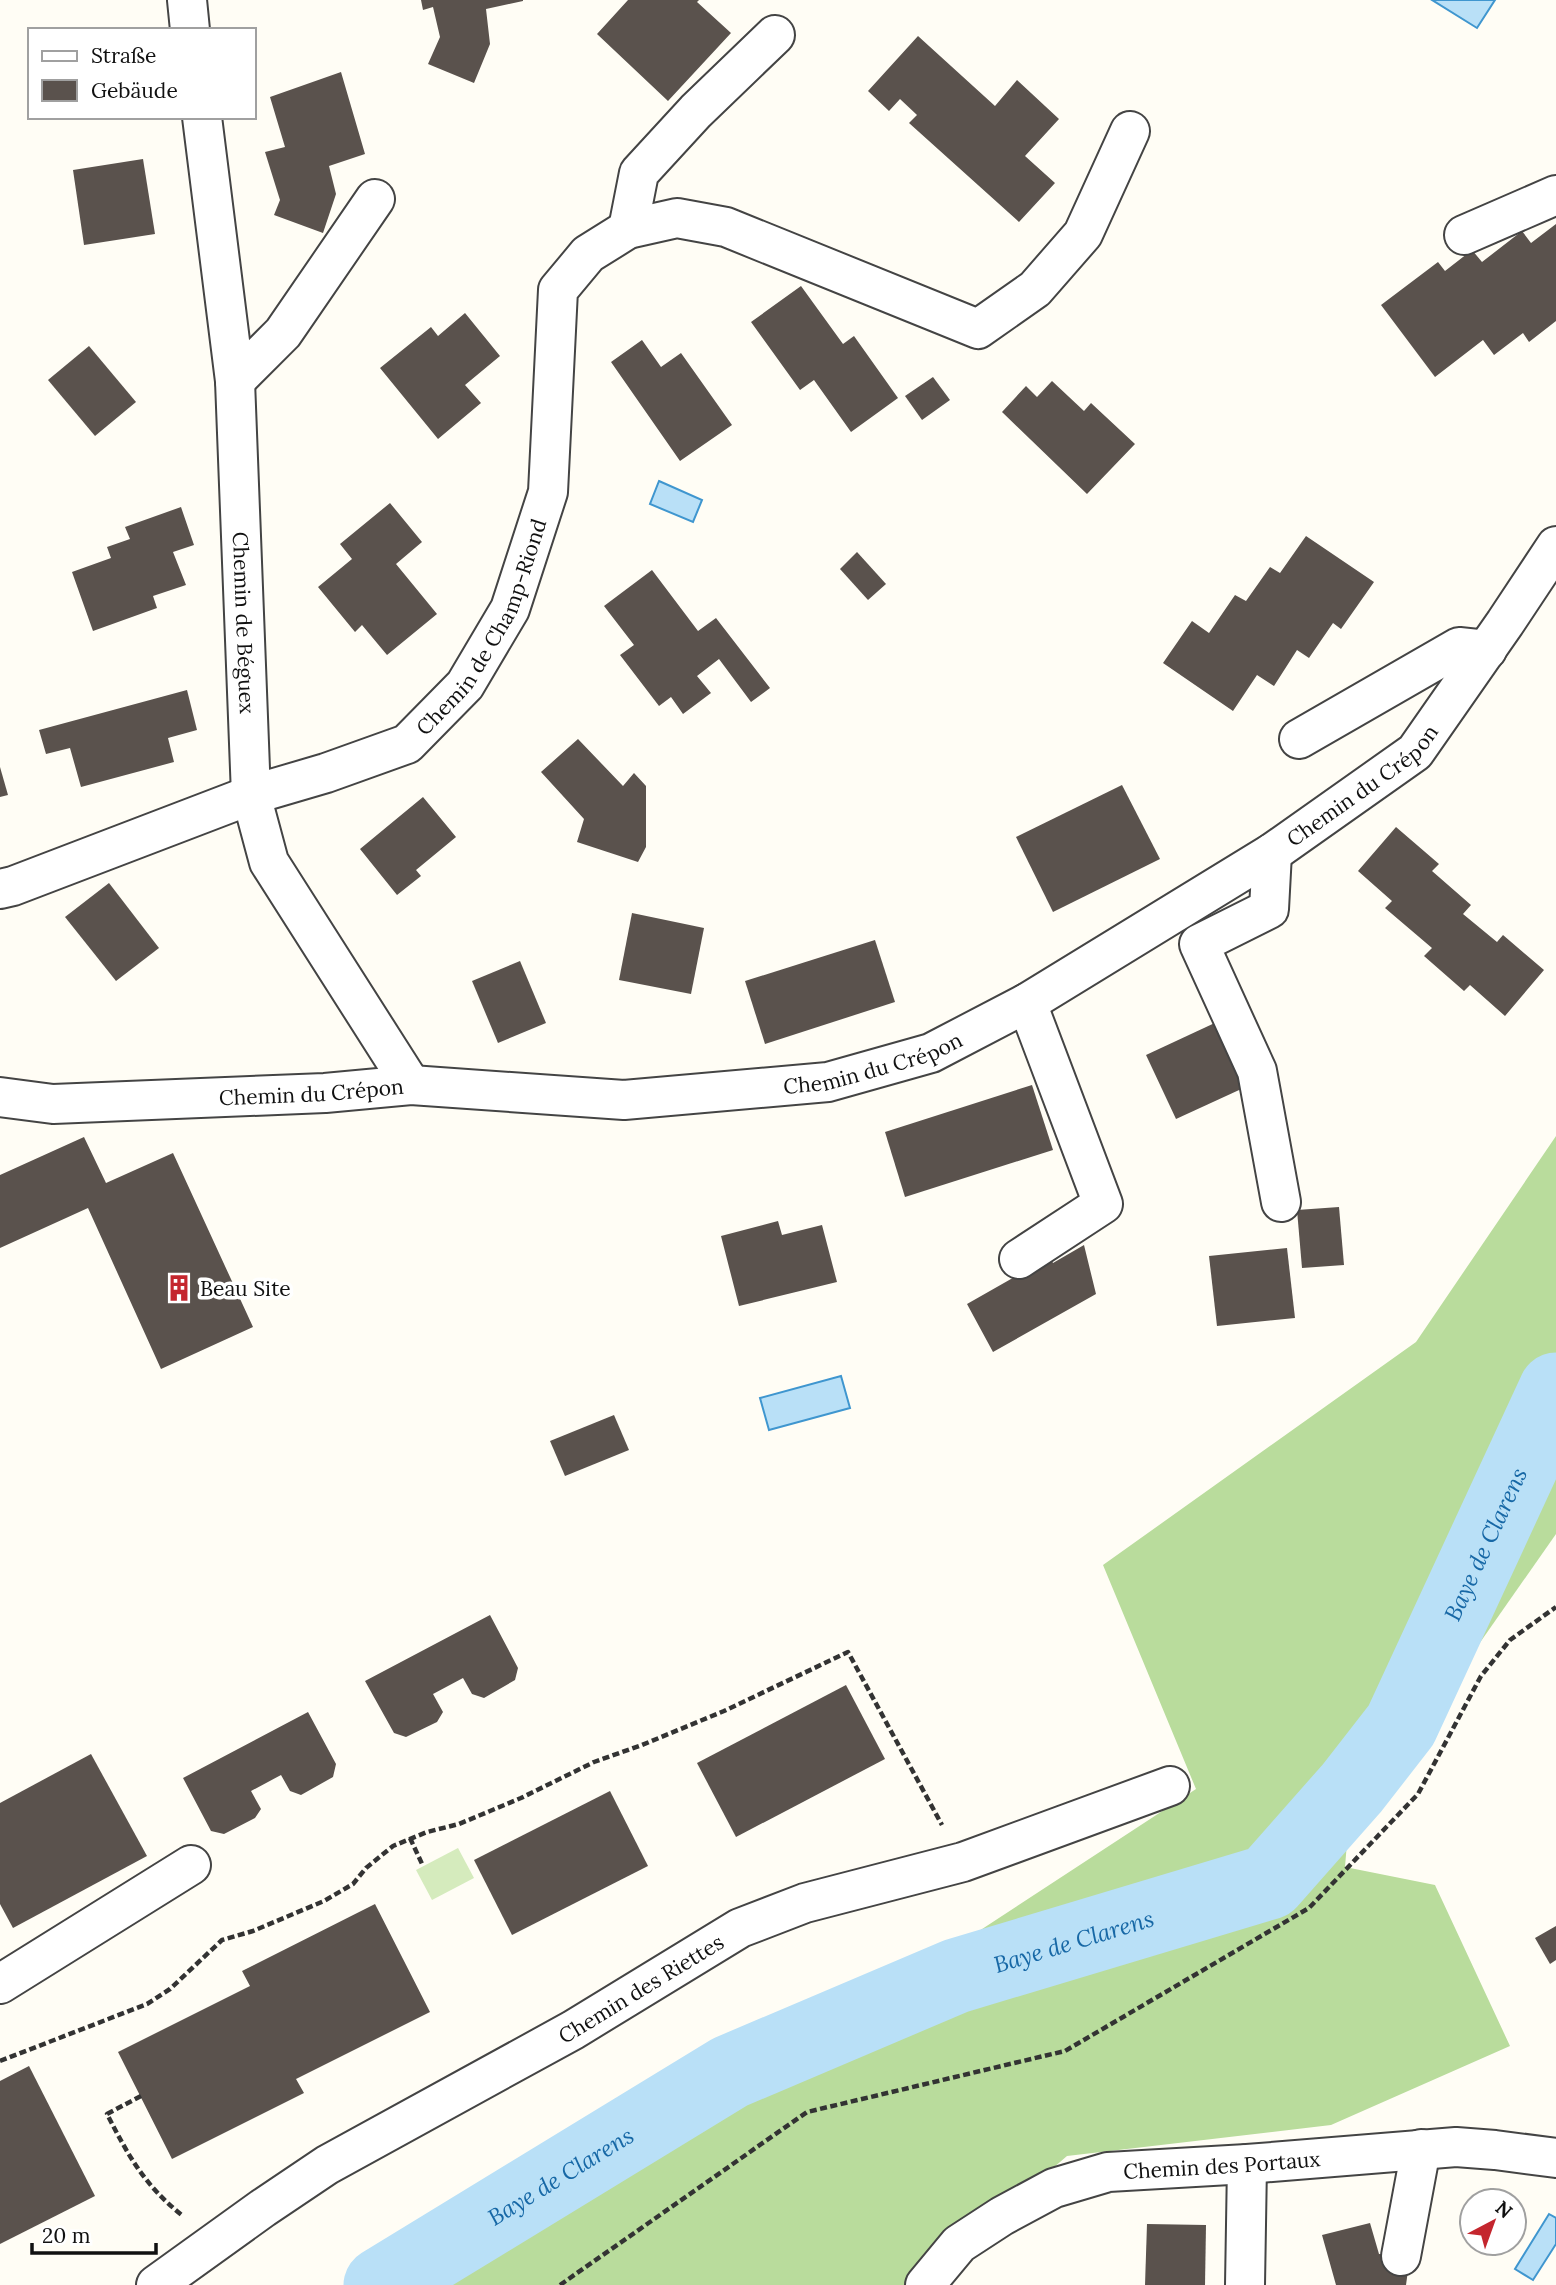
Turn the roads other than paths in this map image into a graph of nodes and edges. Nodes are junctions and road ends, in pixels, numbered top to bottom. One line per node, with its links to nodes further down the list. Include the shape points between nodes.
1 (187, 0): 2 (street)
2 (190, 28)
3 (775, 35): 8 (street, via 639,173)
4 (202, 119): 10 (street, Chemin de Béguex)
5 (1130, 131): 8 (street, Chemin de Champ-Riond, via 1083,234 1035,289 978,330 726,227 677,218)
6 (1556, 195): 9 (street)
7 (375, 199): 10 (street, via 283,334)
8 (628, 229): 14 (street, Chemin de Champ-Riond, via 588,254 558,290 548,492 510,609 465,685 407,744)
9 (1464, 235)
10 (235, 381): 14 (street, Chemin de Béguex)
11 (1556, 546): 12 (street, Chemin du Crépon)
12 (1487, 650): 13 (street, via 1459,647); 15 (street, Chemin du Crépon, via 1415,751)
13 (1299, 739)
14 (251, 795): 16 (street, Chemin de Champ-Riond); 18 (street, Chemin de Béguex, via 269,862)
15 (1272, 853): 17 (street, Chemin du Crépon); 20 (street, via 1269,909 1199,944 1257,1071)
16 (0, 889)
17 (1027, 1003): 18 (street, Chemin du Crépon, via 932,1053 828,1082 624,1100); 21 (street, via 1103,1203)
18 (411, 1085): 19 (street, Chemin du Crépon, via 53,1104)
19 (0, 1097)
20 (1281, 1202)
21 (1019, 1259)
22 (1170, 1786): 29 (street, Chemin des Riettes, via 963,1862 805,1903 740,1928 573,2030 327,2165)
23 (191, 1865): 24 (street)
24 (0, 1984)
25 (1421, 2149): 26 (street, Chemin des Portaux, via 1456,2147); 27 (street, Chemin des Portaux); 28 (street)
26 (1556, 2158)
27 (1247, 2164): 30 (street, Chemin des Portaux, via 1108,2172 1054,2188 959,2244); 31 (street)
28 (1401, 2256)
29 (156, 2285)
30 (925, 2285)
31 (1245, 2285)

